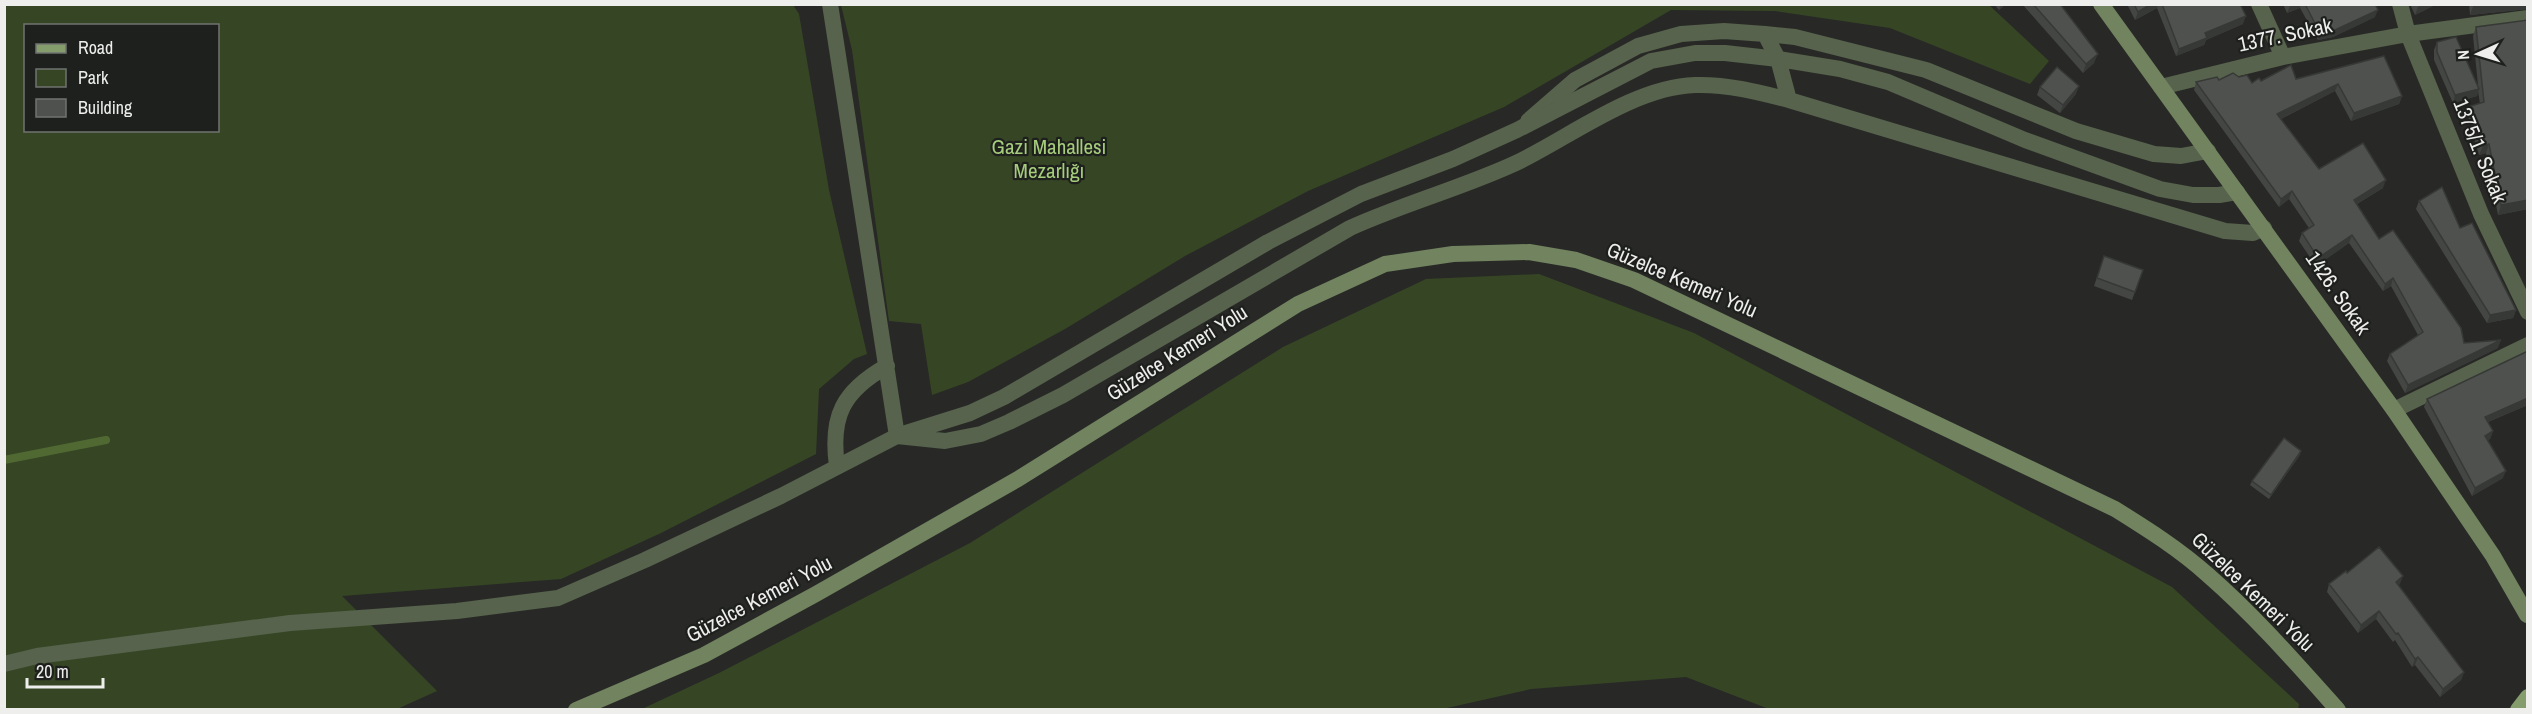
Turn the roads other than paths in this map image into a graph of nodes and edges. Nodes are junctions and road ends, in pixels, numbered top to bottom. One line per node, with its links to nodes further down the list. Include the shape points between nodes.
1 (830, 4): 18 (street)
2 (2101, 4): 10 (main road, 1426. Sokak)
3 (2259, 4): 8 (street)
4 (2400, 4): 7 (street, 1375/1. Sokak)
5 (2528, 18): 7 (street, 1377. Sokak)
6 (1765, 34): 9 (street); 12 (street, via 1681,34 1638,46 1575,80); 13 (street, via 1795,37 1926,70 2076,131 2154,154 2181,156)
7 (2408, 34): 8 (street, 1377. Sokak); 16 (street, 1375/1. Sokak, via 2481,214)
8 (2283, 57): 10 (street, 1377. Sokak)
9 (1778, 59): 11 (street); 12 (street, via 1695,53 1651,61); 14 (street, via 1888,82 2025,140 2160,189 2193,195)
10 (2161, 87): 13 (main road, 1426. Sokak)
11 (1789, 100): 15 (street, via 2225,231 2253,233); 20 (street, via 1722,85 1692,85 1636,100 1516,163 1350,228 1009,423 981,434 945,441)
12 (1517, 130): 20 (street, via 1361,194 1268,242 1004,397 970,413)
13 (2208, 151): 14 (main road, 1426. Sokak)
14 (2236, 192): 15 (main road, 1426. Sokak)
15 (2264, 228): 19 (main road, 1426. Sokak)
16 (2528, 312)
17 (2528, 345): 19 (street)
18 (886, 366): 20 (street); 21 (street, via 850,393 837,417)
19 (2394, 410): 22 (main road, 1426. Sokak, via 2493,556)
20 (897, 436): 21 (street)
21 (837, 466): 24 (street, via 781,496 558,598 457,611 290,623 37,656)
22 (2527, 616): 23 (main road)
23 (2528, 629)
24 (4, 664)
25 (2528, 697): 28 (main road)
26 (576, 710): 27 (main road, Güzelce Kemeri Yolu, via 704,655 832,586 1018,479 1298,304 1385,264 1453,254 1529,252 1576,260 1634,280 2115,509 2165,540 2208,575 2258,622)
27 (2338, 710)
28 (2518, 710)

